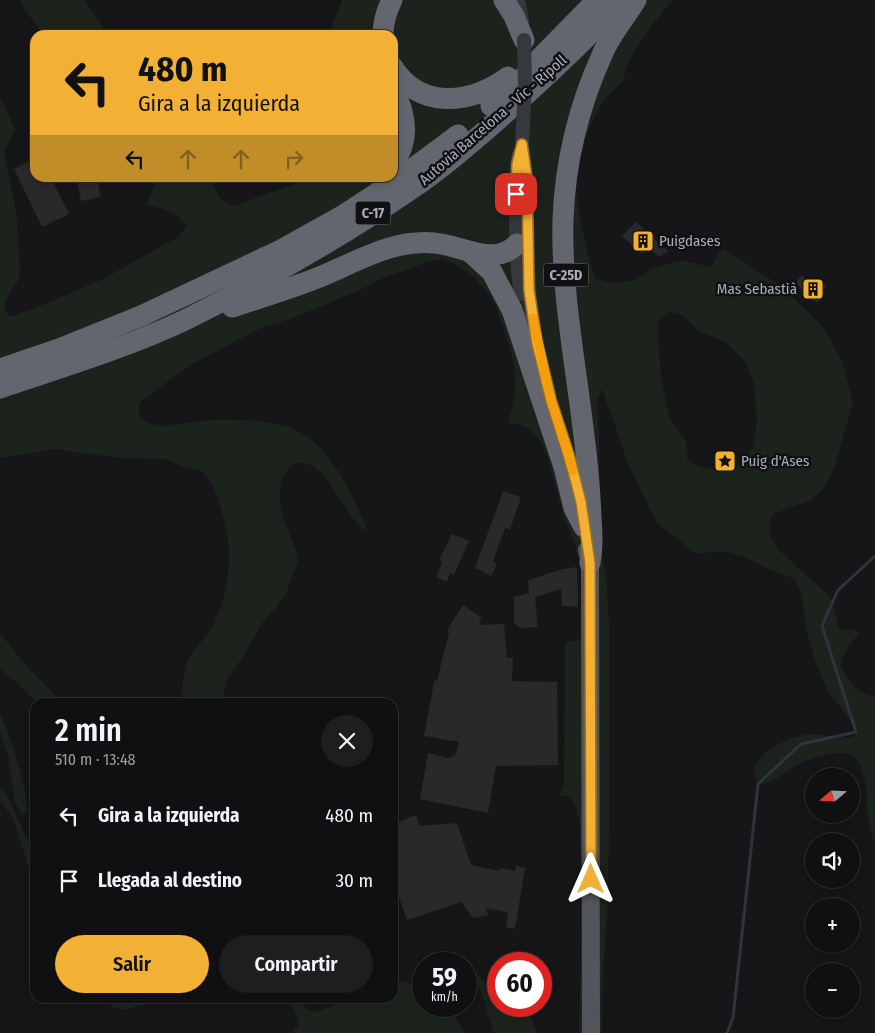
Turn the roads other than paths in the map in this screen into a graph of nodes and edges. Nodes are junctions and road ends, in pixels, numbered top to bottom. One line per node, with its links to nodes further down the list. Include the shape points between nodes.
1 (380, 0): 8 (highway)
2 (392, 0): 9 (highway)
3 (504, 0): 10 (highway)
4 (518, 0): 10 (street)
5 (597, 0): 11 (highway, Autovia Barcelona - Vic - Ripoll / C-17)
6 (622, 0): 22 (highway, Autovia Barcelona - Vic - Ripoll / C-17, via 544,79 422,182 303,257)
7 (636, 0): 27 (highway, C-25D, via 603,53 590,84 573,143 566,185 563,244 590,482 593,551)
8 (373, 30)
9 (383, 30)
10 (524, 40): 14 (street, bridge)
11 (538, 60): 12 (highway, via 530,60 476,95 447,98 430,96 414,88); 16 (highway, Autovia Barcelona - Vic - Ripoll / C-17, via 530,72 458,135)
12 (398, 74)
13 (398, 99): 15 (highway, via 405,130)
14 (523, 149): 20 (street, via 517,164); 25 (street, via 529,290 537,343)
15 (398, 155)
16 (398, 179)
17 (378, 182): 19 (highway)
18 (394, 182): 19 (highway, Autovia Barcelona - Vic - Ripoll / C-17)
19 (342, 216): 23 (highway, Autovia Barcelona - Vic - Ripoll / C-17, via 280,250 141,316)
20 (517, 244): 21 (highway, via 498,255); 25 (street, via 527,331 543,387)
21 (469, 250): 22 (highway, via 435,243 402,245 270,295); 26 (highway, via 492,272 512,310 564,467 574,508)
22 (184, 320): 24 (highway, Autovia Barcelona - Vic - Ripoll / C-17, via 126,345)
23 (0, 369)
24 (0, 388)
25 (551, 400): 26 (street, via 569,455)
26 (584, 527): 27 (main road, C-25D)
27 (590, 563): 28 (main road, C-25D)
28 (591, 1033)

